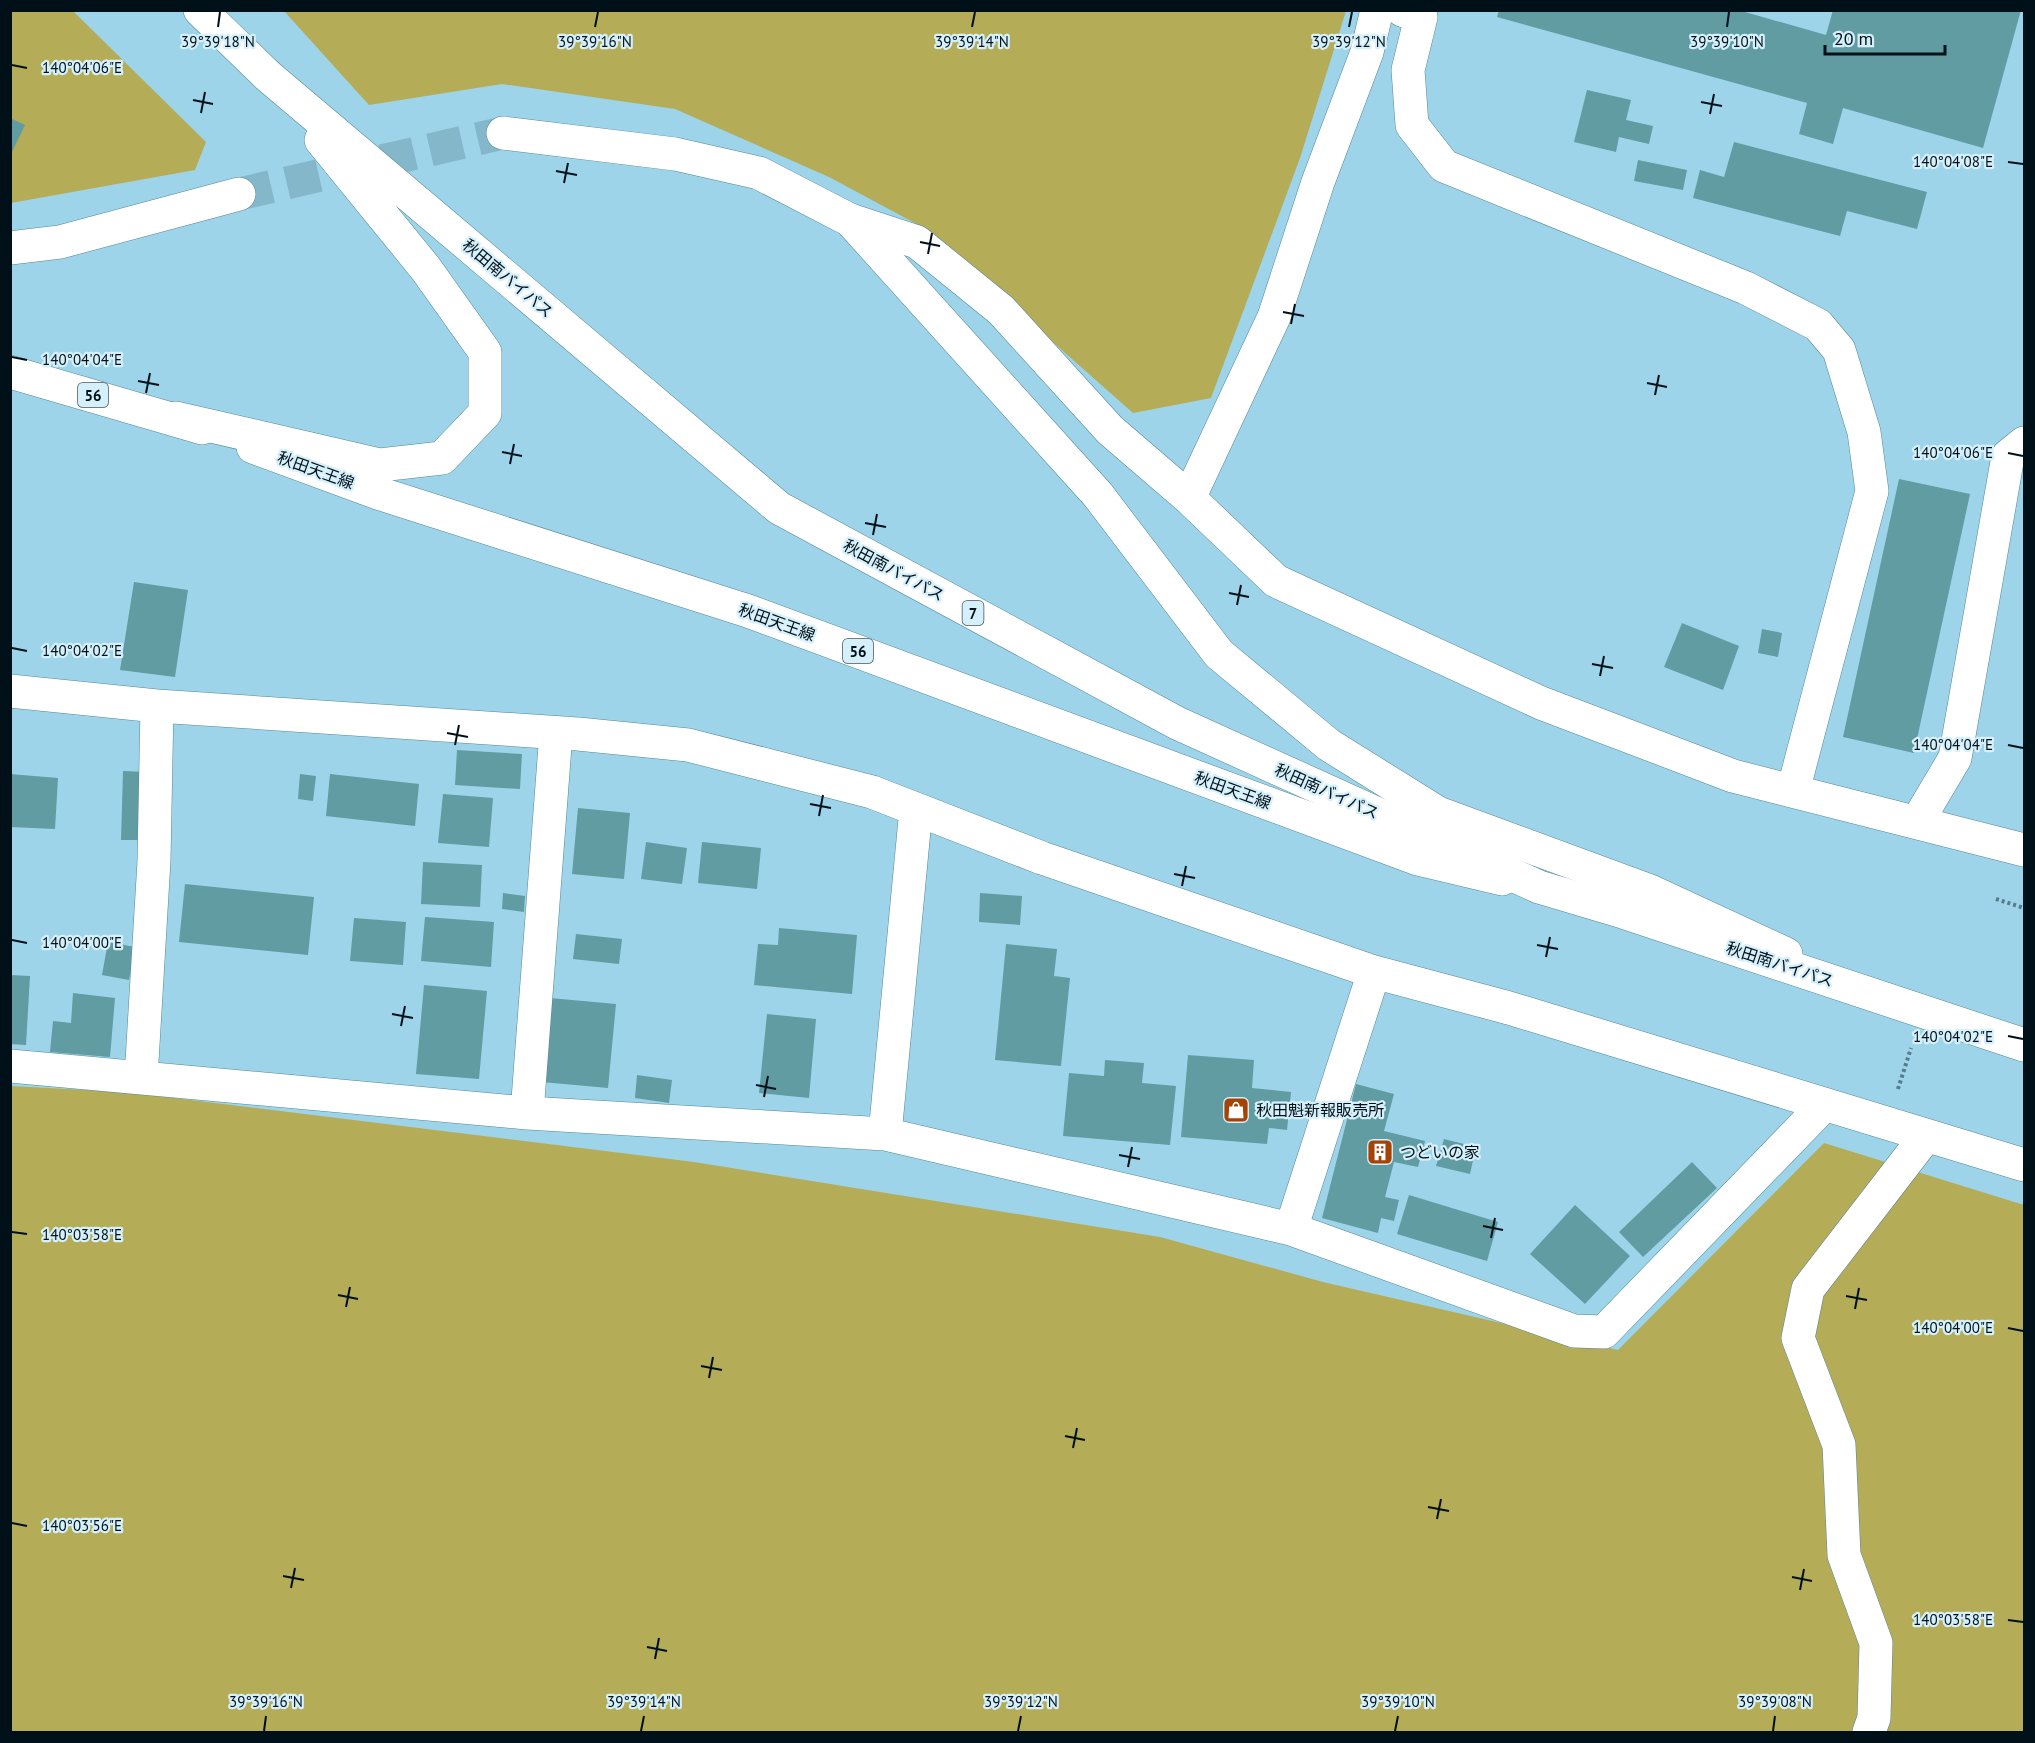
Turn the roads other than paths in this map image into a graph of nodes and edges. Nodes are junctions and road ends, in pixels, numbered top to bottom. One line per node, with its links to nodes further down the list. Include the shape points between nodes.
1 (200, 10): 4 (main road, 秋田南バイパス / 7)
2 (1377, 10): 12 (main road, via 1367,52 1318,182 1274,317)
3 (1402, 10): 16 (main road, via 1421,17 1408,70 1412,125 1444,166 1746,288 1818,326 1839,350 1864,432 1872,491)
4 (268, 76): 10 (main road, via 426,269 485,352 485,413 442,458 380,465); 20 (main road, 秋田南バイパス / 7, via 779,508 1177,723)
5 (502, 133): 7 (main road, via 675,154 759,173)
6 (239, 194): 8 (main road, via 60,242)
7 (850, 220): 12 (main road, via 917,242 1001,309 1110,430); 22 (main road, via 1098,495 1220,654 1329,745 1438,813 1650,891)
8 (10, 248)
9 (10, 372): 10 (main road, 秋田天王線 / 56)
10 (176, 418): 20 (main road, 秋田天王線 / 56, via 378,493 748,611 1418,859)
11 (2025, 443): 18 (main road, via 2008,456 1955,758)
12 (1189, 498): 16 (main road, via 1276,581 1541,703 1733,776)
13 (10, 691): 14 (main road)
14 (157, 706): 15 (main road); 25 (main road, via 154,861)
15 (556, 733): 17 (main road, via 688,745 872,792); 27 (main road)
16 (1793, 792): 18 (main road)
17 (916, 809): 21 (main road, via 1042,858); 28 (main road)
18 (1917, 822): 19 (main road)
19 (2025, 850)
20 (1539, 887): 22 (main road, 秋田南バイパス / 7)
21 (1374, 972): 26 (main road, via 1509,1008); 31 (main road)
22 (1877, 996): 23 (main road, 7)
23 (2025, 1045)
24 (10, 1066): 25 (main road)
25 (141, 1078): 27 (main road)
26 (1824, 1105): 29 (main road); 31 (main road, via 1604,1332 1574,1330)
27 (527, 1113): 28 (main road)
28 (885, 1134): 31 (main road)
29 (1926, 1136): 30 (main road); 32 (main road, via 1808,1289 1798,1338 1839,1444 1844,1555 1876,1643 1875,1718)
30 (2025, 1165)
31 (1291, 1229)
32 (1869, 1732)

